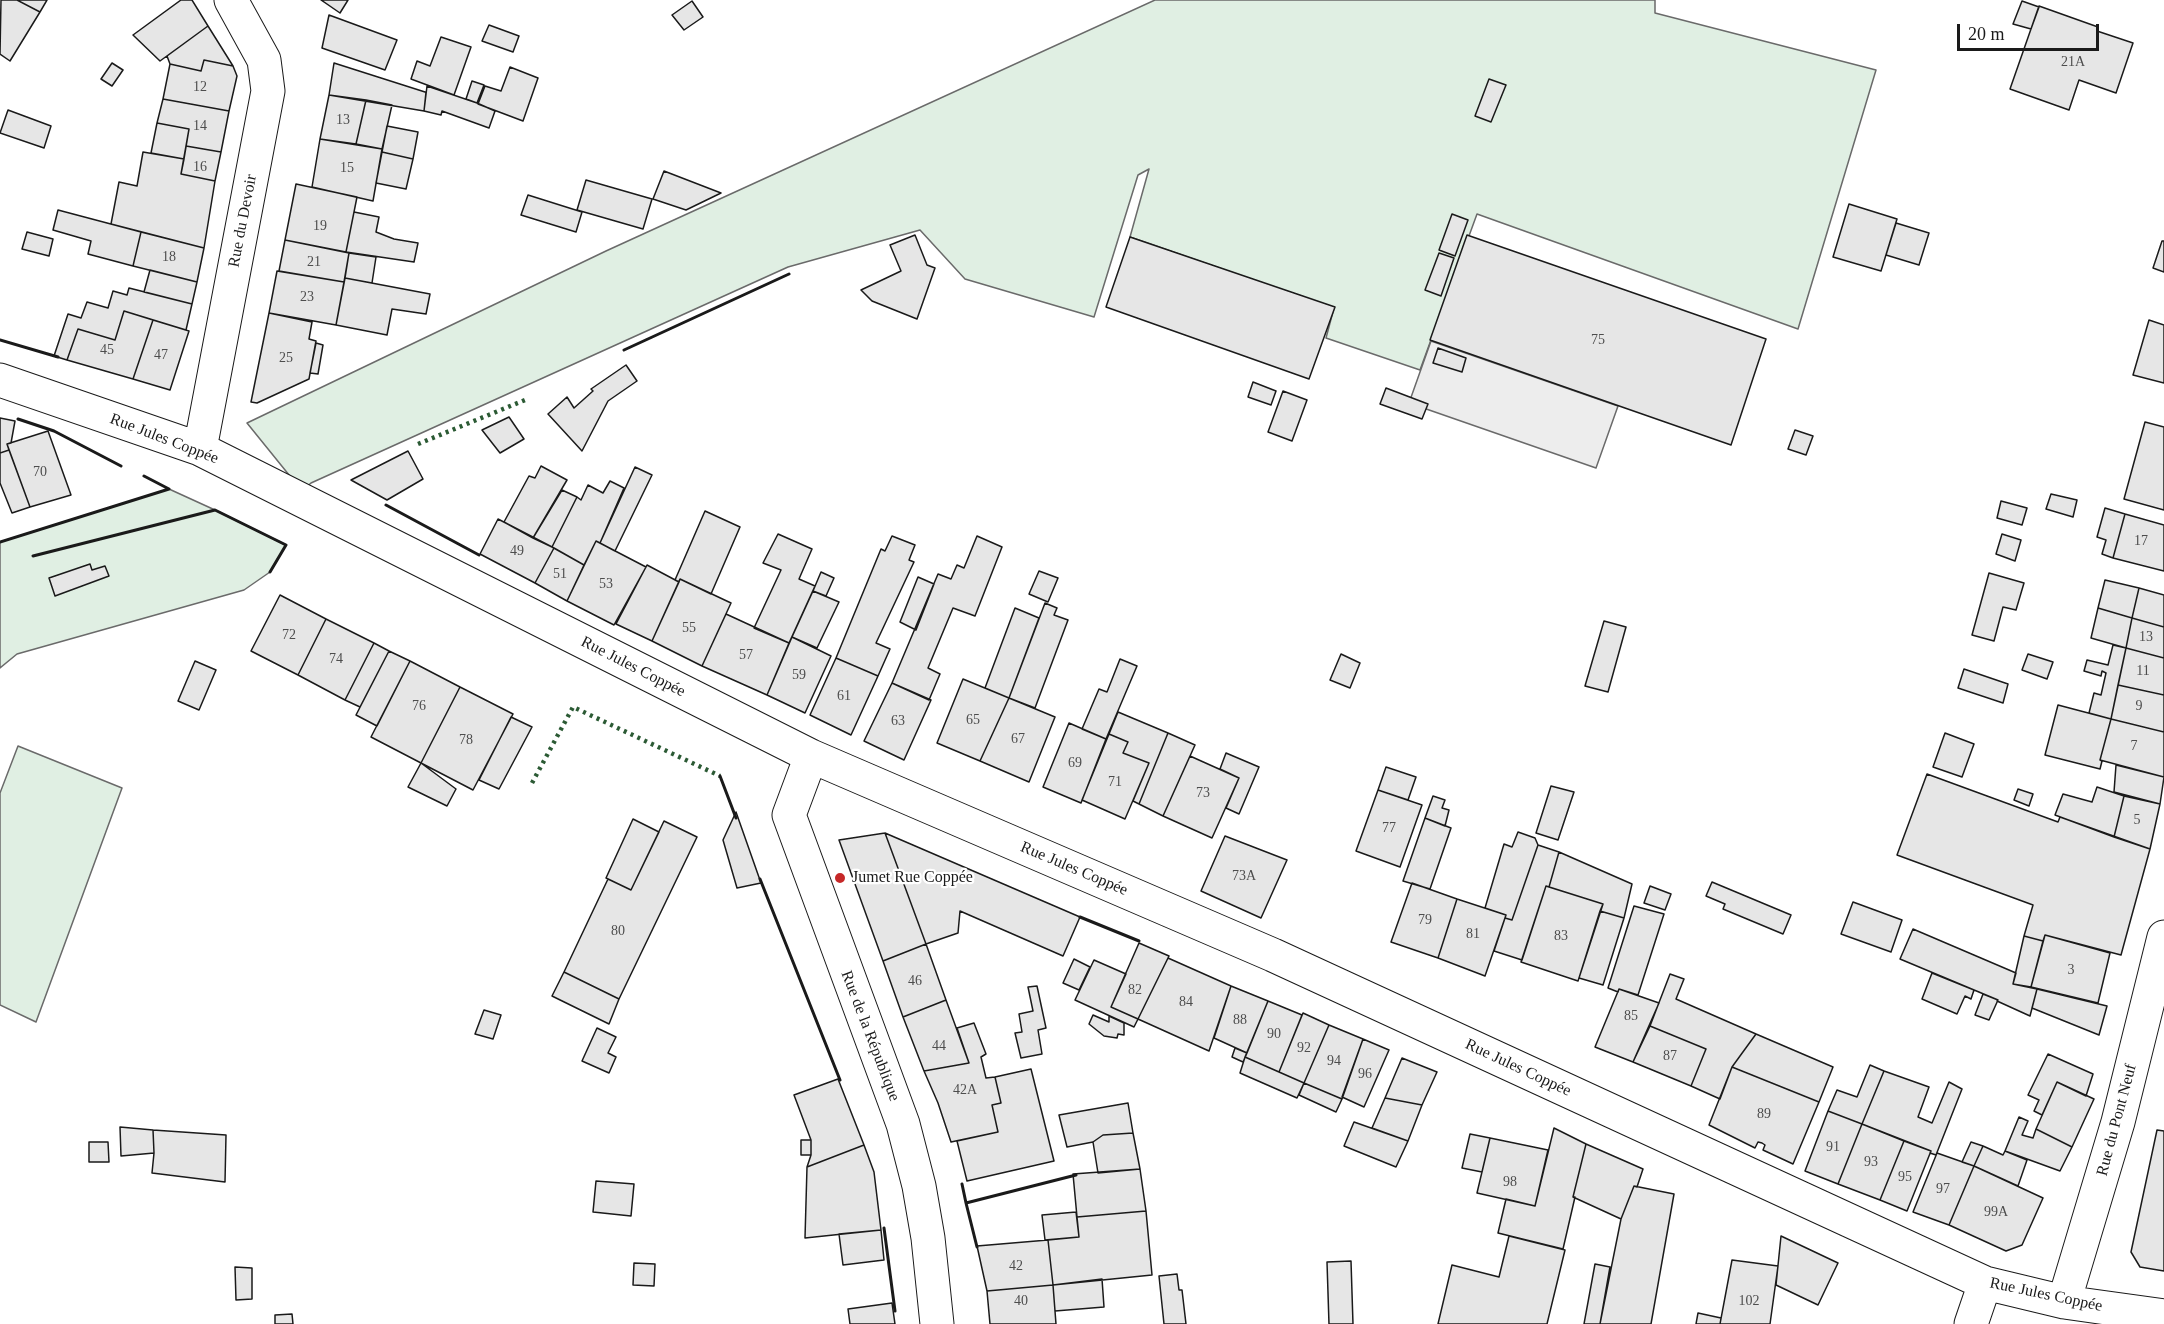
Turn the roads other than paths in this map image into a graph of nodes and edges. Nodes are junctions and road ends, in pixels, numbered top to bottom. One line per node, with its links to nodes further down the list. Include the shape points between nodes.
1 (231, 0): 3 (street, Rue du Devoir, via 264,60 268,90)
2 (0, 380): 3 (street, Rue Jules Coppée)
3 (200, 449): 4 (street, Rue Jules Coppée)
4 (810, 756): 6 (street, Rue Jules Coppée, via 1273,955); 9 (street, Rue de la République, via 789,815 903,1124 928,1238)
5 (2164, 937): 7 (street, Rue du Pont Neuf, via 2118,1122)
6 (1985, 1283): 7 (street, Rue Jules Coppée); 10 (street)
7 (2064, 1302): 8 (street, Rue Jules Coppée)
8 (2164, 1316)
9 (937, 1324)
10 (1971, 1324)

